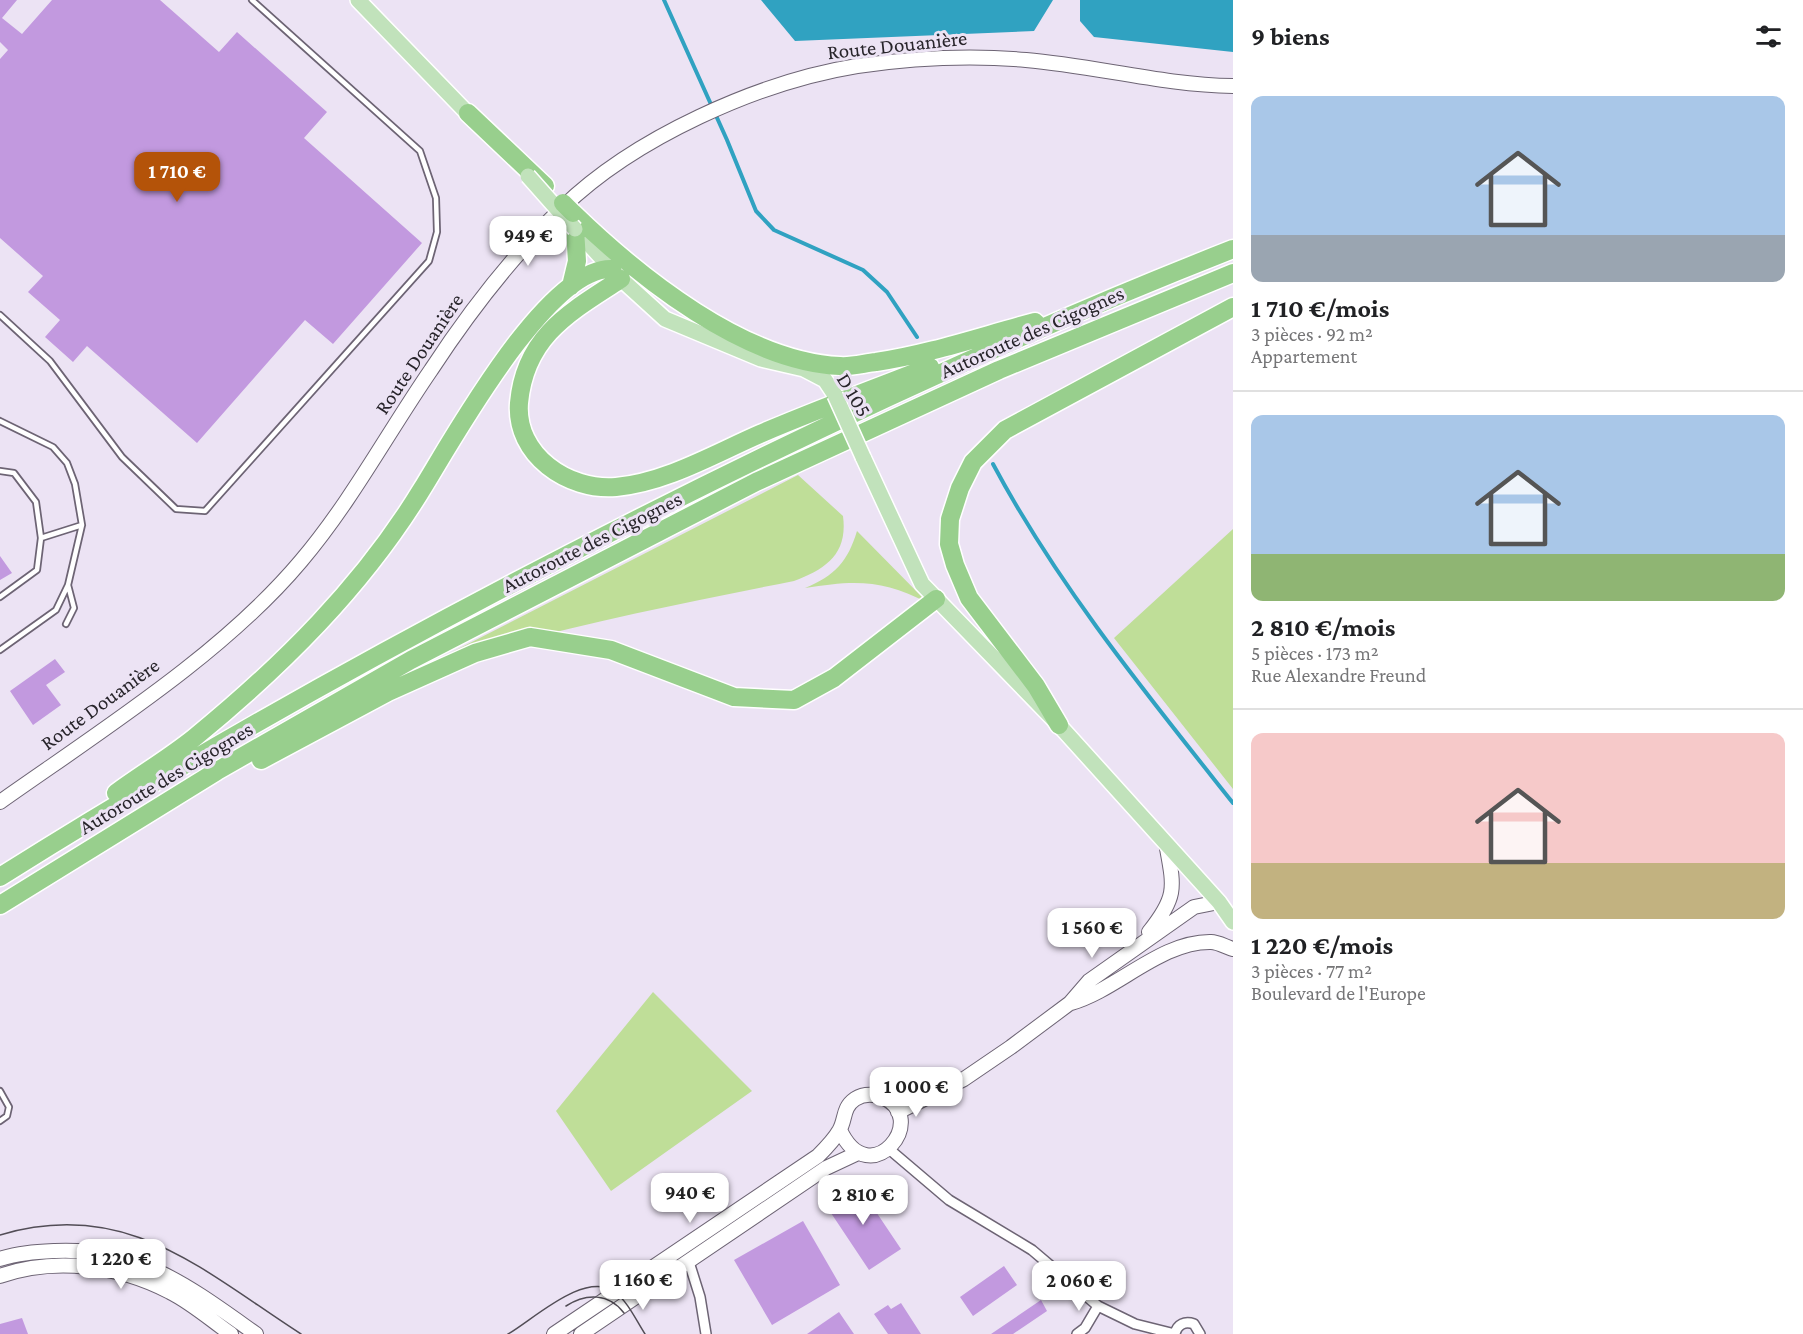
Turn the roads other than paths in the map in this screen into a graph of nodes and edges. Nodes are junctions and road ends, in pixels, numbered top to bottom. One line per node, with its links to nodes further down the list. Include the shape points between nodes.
1 (252, 0): 12 (lane, via 420,151 436,198 437,232 429,261 204,511 176,509 122,457 50,361)
2 (358, 0): 4 (main road, D 105)
3 (1233, 86): 24 (street, Route Douanière, via 1158,81 1030,60 936,58 855,67 779,85 724,105 678,128 615,167 564,206 495,280 430,371 342,508 300,563 236,626 157,690)
4 (468, 113): 5 (main road, D 105, bridge); 5 (highway, bridge, via 554,195)
5 (574, 221): 8 (main road, D 105); 9 (highway, via 577,261); 10 (highway, via 665,292 736,336 786,356 841,367 907,357)
6 (1233, 249): 10 (highway, Autoroute des Cigognes)
7 (1233, 273): 23 (highway, Autoroute des Cigognes, via 1004,368 756,482 411,660)
8 (617, 274): 9 (highway, via 601,268); 10 (highway, via 540,342 525,368 520,387 522,430 538,456 564,478 588,487 634,484 677,470 802,416); 19 (main road, D 105, bridge, via 665,319 761,359 804,369 825,380 922,584)
9 (570, 286): 25 (highway, via 493,376 388,542 320,624 192,740 106,800)
10 (1092, 306): 25 (highway, Autoroute des Cigognes, via 746,463 397,643)
11 (1233, 307): 22 (highway, via 1005,429 973,462 960,488 950,519 949,544 954,565 969,597 1036,686)
12 (0, 315)
13 (0, 421): 15 (lane, via 53,447 67,463)
14 (0, 471): 16 (lane, via 14,472 36,502)
15 (82, 525): 16 (lane); 17 (lane)
16 (42, 538): 18 (lane, via 37,570)
17 (68, 585): 20 (lane, via 74,608); 21 (lane, via 56,610)
18 (0, 597)
19 (936, 599): 22 (main road, D 105); 23 (highway, via 834,678 794,700 734,698 611,650 530,637 475,653 388,692 252,765)
20 (66, 624)
21 (0, 650)
22 (1059, 725): 26 (main road, D 105)
23 (217, 771): 29 (highway, Autoroute des Cigognes)
24 (0, 802)
25 (82, 825): 27 (highway, Autoroute des Cigognes)
26 (1166, 843): 28 (main road, D 105); 31 (street, via 1172,895 1166,910)
27 (0, 877)
28 (1219, 902): 30 (main road, D 105); 31 (street, via 1194,907)
29 (0, 905)
30 (1233, 922)
31 (1140, 943): 33 (street, via 1089,981)
32 (1233, 949): 33 (street, via 1212,942 1188,946 1152,960 1089,998)
33 (1070, 1003): 35 (street, via 964,1079)
34 (0, 1091): 36 (lane, via 9,1107 7,1116)
35 (898, 1112): 37 (street, via 884,1098 857,1098 843,1113); 38 (street, via 900,1133)
36 (0, 1121)
37 (840, 1130): 39 (street, via 846,1143); 46 (street, via 818,1156)
38 (889, 1149): 39 (street, via 874,1155); 43 (street, via 949,1200 1032,1251)
39 (858, 1153): 41 (street, via 826,1168)
40 (0, 1259): 45 (street, via 63,1250 116,1256 172,1276)
41 (689, 1262): 47 (street); 48 (street)
42 (0, 1276): 44 (street, via 51,1266 118,1272 172,1293)
43 (1098, 1306): 49 (street); 50 (street, via 1135,1324)
44 (231, 1334)
45 (256, 1334)
46 (554, 1334)
47 (581, 1334)
48 (706, 1334)
49 (1077, 1334)
50 (1174, 1334): 51 (street, via 1178,1326 1186,1323 1194,1324)
51 (1200, 1334)

